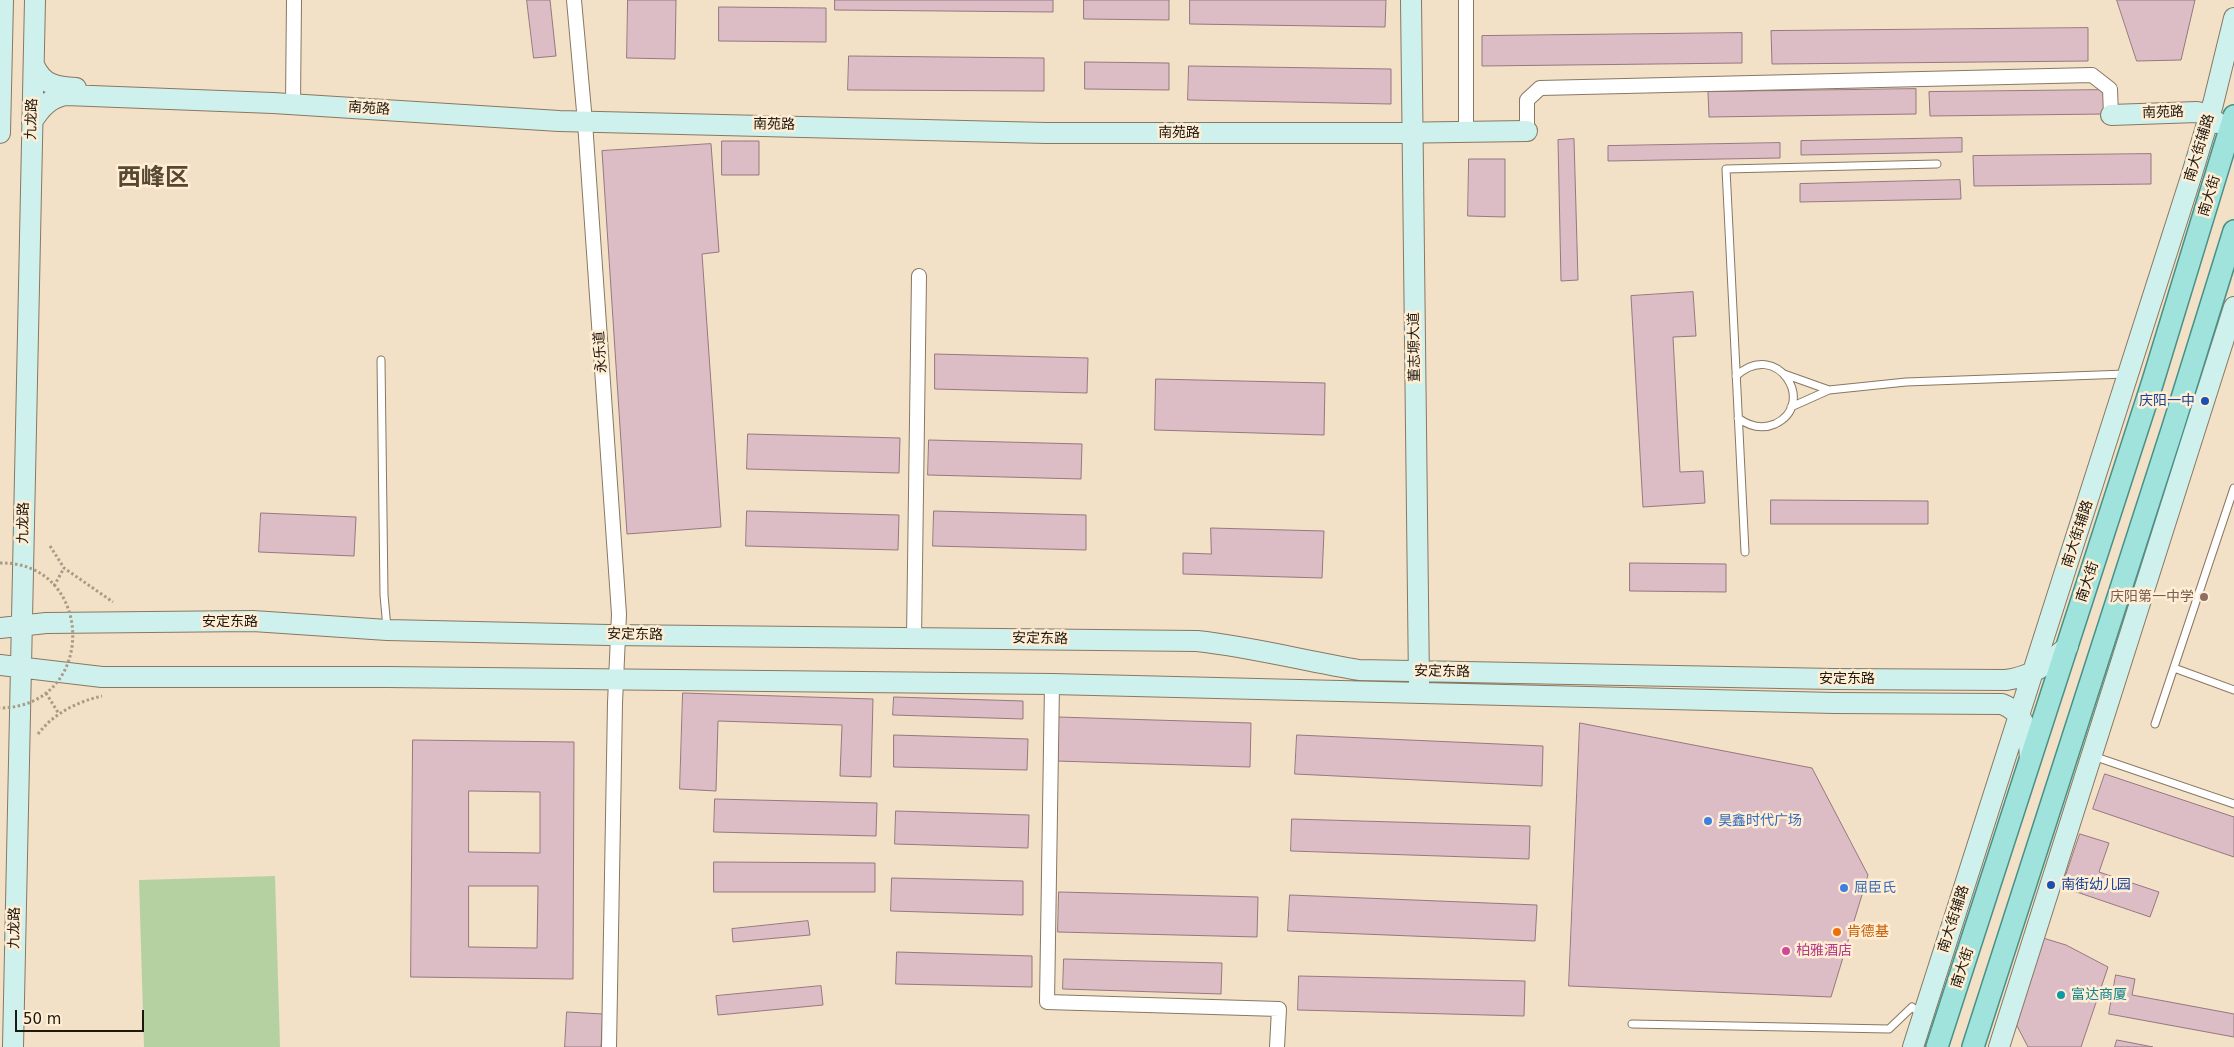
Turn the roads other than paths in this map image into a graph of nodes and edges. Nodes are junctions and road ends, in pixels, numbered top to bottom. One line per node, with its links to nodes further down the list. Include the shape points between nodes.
1 (3, 0): 9 (main road)
2 (35, 0): 10 (main road, 九龙路)
3 (294, 0): 12 (street)
4 (574, 0): 16 (street, 永乐道)
5 (1402, 0): 21 (main road, 董志塬大道)
6 (1412, 0): 21 (main road, 董志塬大道)
7 (1466, 0): 20 (street)
8 (2234, 18): 13 (main road, 南大街辅路)
9 (1, 65): 17 (main road)
10 (34, 65): 12 (main road, 南苑路, via 41,78 56,86); 18 (main road, 九龙路)
11 (2234, 89): 13 (main road, 南苑路)
12 (293, 100): 16 (main road, 南苑路); 18 (main road, 南苑路, via 66,95 44,105)
13 (2212, 108): 14 (main road, 南苑路, via 2197,105); 23 (main road); 30 (main road, 南大街辅路)
14 (2111, 111): 19 (street, via 2110,89 2092,76 1540,88 1527,100)
15 (2234, 116): 23 (main road, 南大街)
16 (584, 118): 21 (main road, 南苑路); 42 (street, 永乐道)
17 (0, 120): 22 (main road)
18 (32, 122): 39 (main road, 九龙路)
19 (1527, 127): 20 (main road, 南苑路)
20 (1466, 128): 21 (main road, 南苑路)
21 (1408, 129): 48 (main road, 董志塬大道)
22 (0, 133)
23 (2226, 144): 34 (main road, 南大街)
24 (1937, 164): 31 (lane, via 1726,170)
25 (2234, 231): 36 (main road)
26 (919, 276): 43 (street)
27 (2234, 307): 56 (main road)
28 (381, 360): 41 (lane)
29 (1784, 374): 31 (lane, via 1769,365 1760,364); 32 (lane); 33 (lane, via 1792,390)
30 (2129, 374): 32 (lane, via 1906,382); 49 (main road, 南大街辅路)
31 (1736, 376): 35 (lane)
32 (1829, 390): 33 (lane)
33 (1791, 407): 35 (lane, via 1780,422 1763,427)
34 (2142, 415): 36 (main road, via 2160,403 2172,414); 44 (main road, 南大街)
35 (1738, 418): 38 (lane)
36 (2173, 427): 59 (main road)
37 (2234, 488): 47 (lane)
38 (1745, 552)
39 (22, 626): 40 (main road, 安定东路); 41 (main road, 安定东路, via 254,621); 46 (main road, 九龙路)
40 (0, 628)
41 (387, 630): 42 (main road, 安定东路)
42 (618, 635): 43 (main road, 安定东路); 50 (street, 永乐道)
43 (914, 638): 48 (main road, 安定东路, via 1197,641 1265,650 1359,670)
44 (2068, 646): 49 (main road, 安定东路); 57 (main road, 南大街)
45 (0, 665): 46 (main road, 安定东路)
46 (21, 667): 50 (main road, 安定东路, via 102,677); 62 (main road, 九龙路)
47 (2174, 668): 52 (lane); 55 (lane)
48 (1414, 672): 49 (main road, 安定东路, via 2006,680); 53 (main road, 董志塬大道)
49 (2033, 673): 54 (main road, 南大街辅路)
50 (616, 680): 51 (main road, 安定东路); 63 (street, 永乐道)
51 (1052, 684): 53 (main road, 安定东路); 64 (street, via 1047,1002 1279,1009)
52 (2234, 690)
53 (1414, 694): 54 (main road, 安定东路, via 2002,704)
54 (2020, 715): 57 (main road, via 2027,732); 60 (main road, 南大街辅路)
55 (2155, 724)
56 (2092, 756): 58 (lane); 68 (main road)
57 (2030, 763): 66 (main road, 南大街)
58 (2234, 804)
59 (1994, 984): 67 (main road); 68 (main road)
60 (1923, 1015): 61 (lane, via 1912,1007 1889,1029); 65 (main road, 南大街辅路)
61 (1632, 1024)
62 (13, 1047)
63 (609, 1047)
64 (1277, 1047)
65 (1913, 1047)
66 (1938, 1047)
67 (1973, 1047)
68 (1999, 1047)

